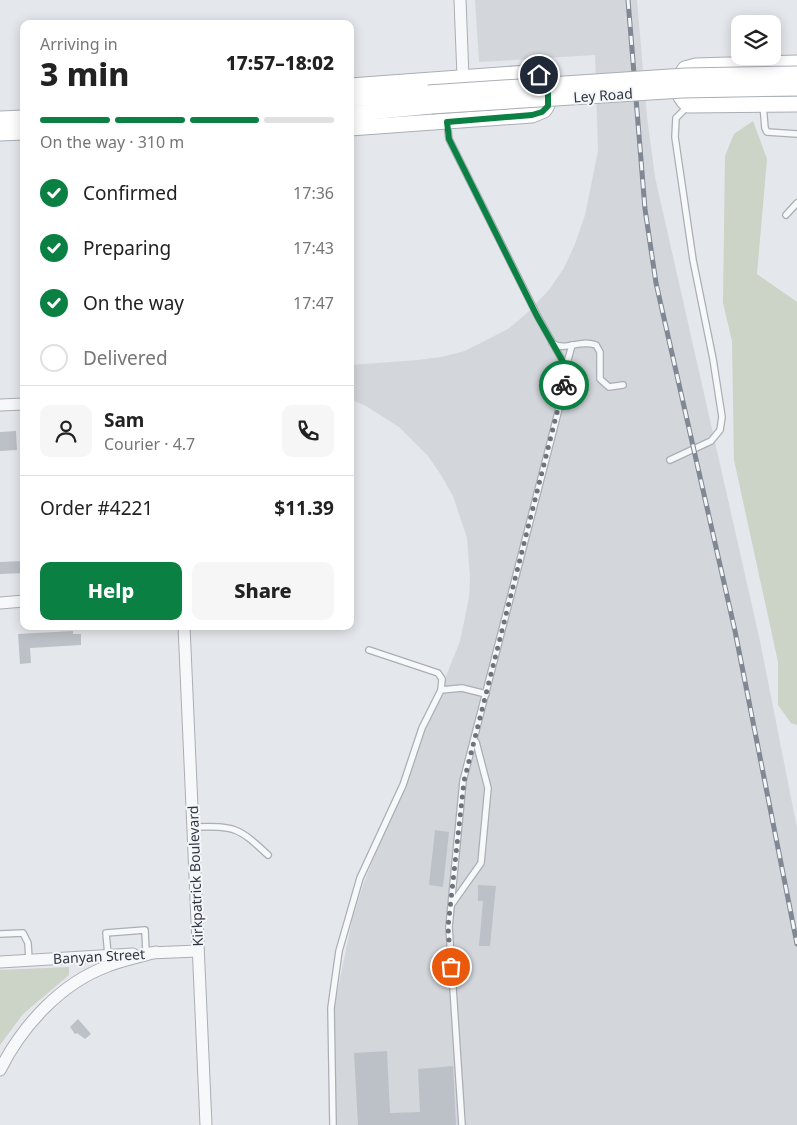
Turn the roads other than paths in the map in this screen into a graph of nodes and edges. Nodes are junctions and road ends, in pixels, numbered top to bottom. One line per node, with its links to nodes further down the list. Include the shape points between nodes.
1 (460, 0): 4 (street)
2 (797, 63): 10 (main road, via 685,69 678,86 680,98)
3 (797, 74): 8 (main road, Ley Road, bridge, via 685,76)
4 (463, 76): 5 (main road); 15 (main road, via 537,74 547,86 548,106 532,115)
5 (354, 86)
6 (797, 88): 8 (main road, Ley Road, bridge)
7 (354, 99): 8 (main road, Ley Road)
8 (430, 100): 12 (main road, Ley Road)
9 (797, 104): 11 (main road)
10 (688, 105): 11 (main road); 28 (lane, via 676,118 675,137 722,423 711,441)
11 (763, 105): 19 (lane, via 767,132)
12 (354, 113)
13 (20, 118): 14 (main road)
14 (0, 119)
15 (447, 122): 16 (main road); 22 (lane, via 449,139)
16 (354, 128)
17 (20, 132): 18 (main road)
18 (0, 133)
19 (797, 134)
20 (797, 203): 21 (lane)
21 (786, 215)
22 (551, 341): 23 (lane, via 561,347); 24 (lane)
23 (572, 345): 24 (lane); 25 (lane, via 583,342 596,346 600,352 600,379 610,387)
24 (566, 367): 34 (lane, via 562,397)
25 (623, 385)
26 (20, 404): 27 (street)
27 (0, 405)
28 (670, 460)
29 (20, 601): 30 (street)
30 (0, 603)
31 (184, 630): 36 (street, Kirkpatrick Boulevard)
32 (369, 650): 33 (lane, via 438,672 442,678)
33 (441, 690): 34 (lane, via 462,688); 47 (lane, via 422,728 403,785 360,878 339,951 332,1008)
34 (486, 694): 35 (lane)
35 (475, 740): 38 (lane, via 464,781); 38 (lane, via 488,788 481,863)
36 (194, 827): 37 (lane, via 226,826 246,835); 40 (street, Kirkpatrick Boulevard)
37 (268, 856)
38 (451, 905): 48 (lane, via 448,927)
39 (0, 934): 43 (lane, via 23,933 28,943)
40 (198, 951): 41 (street, Banyan Street); 46 (street, Kirkpatrick Boulevard)
41 (151, 953): 42 (street, Banyan Street); 42 (lane, via 145,930 106,933); 45 (street, via 108,966 77,980 27,1027)
42 (108, 955): 43 (street, Banyan Street)
43 (29, 960): 44 (street, Banyan Street)
44 (0, 962)
45 (0, 1070)
46 (206, 1125)
47 (334, 1125)
48 (462, 1125)

